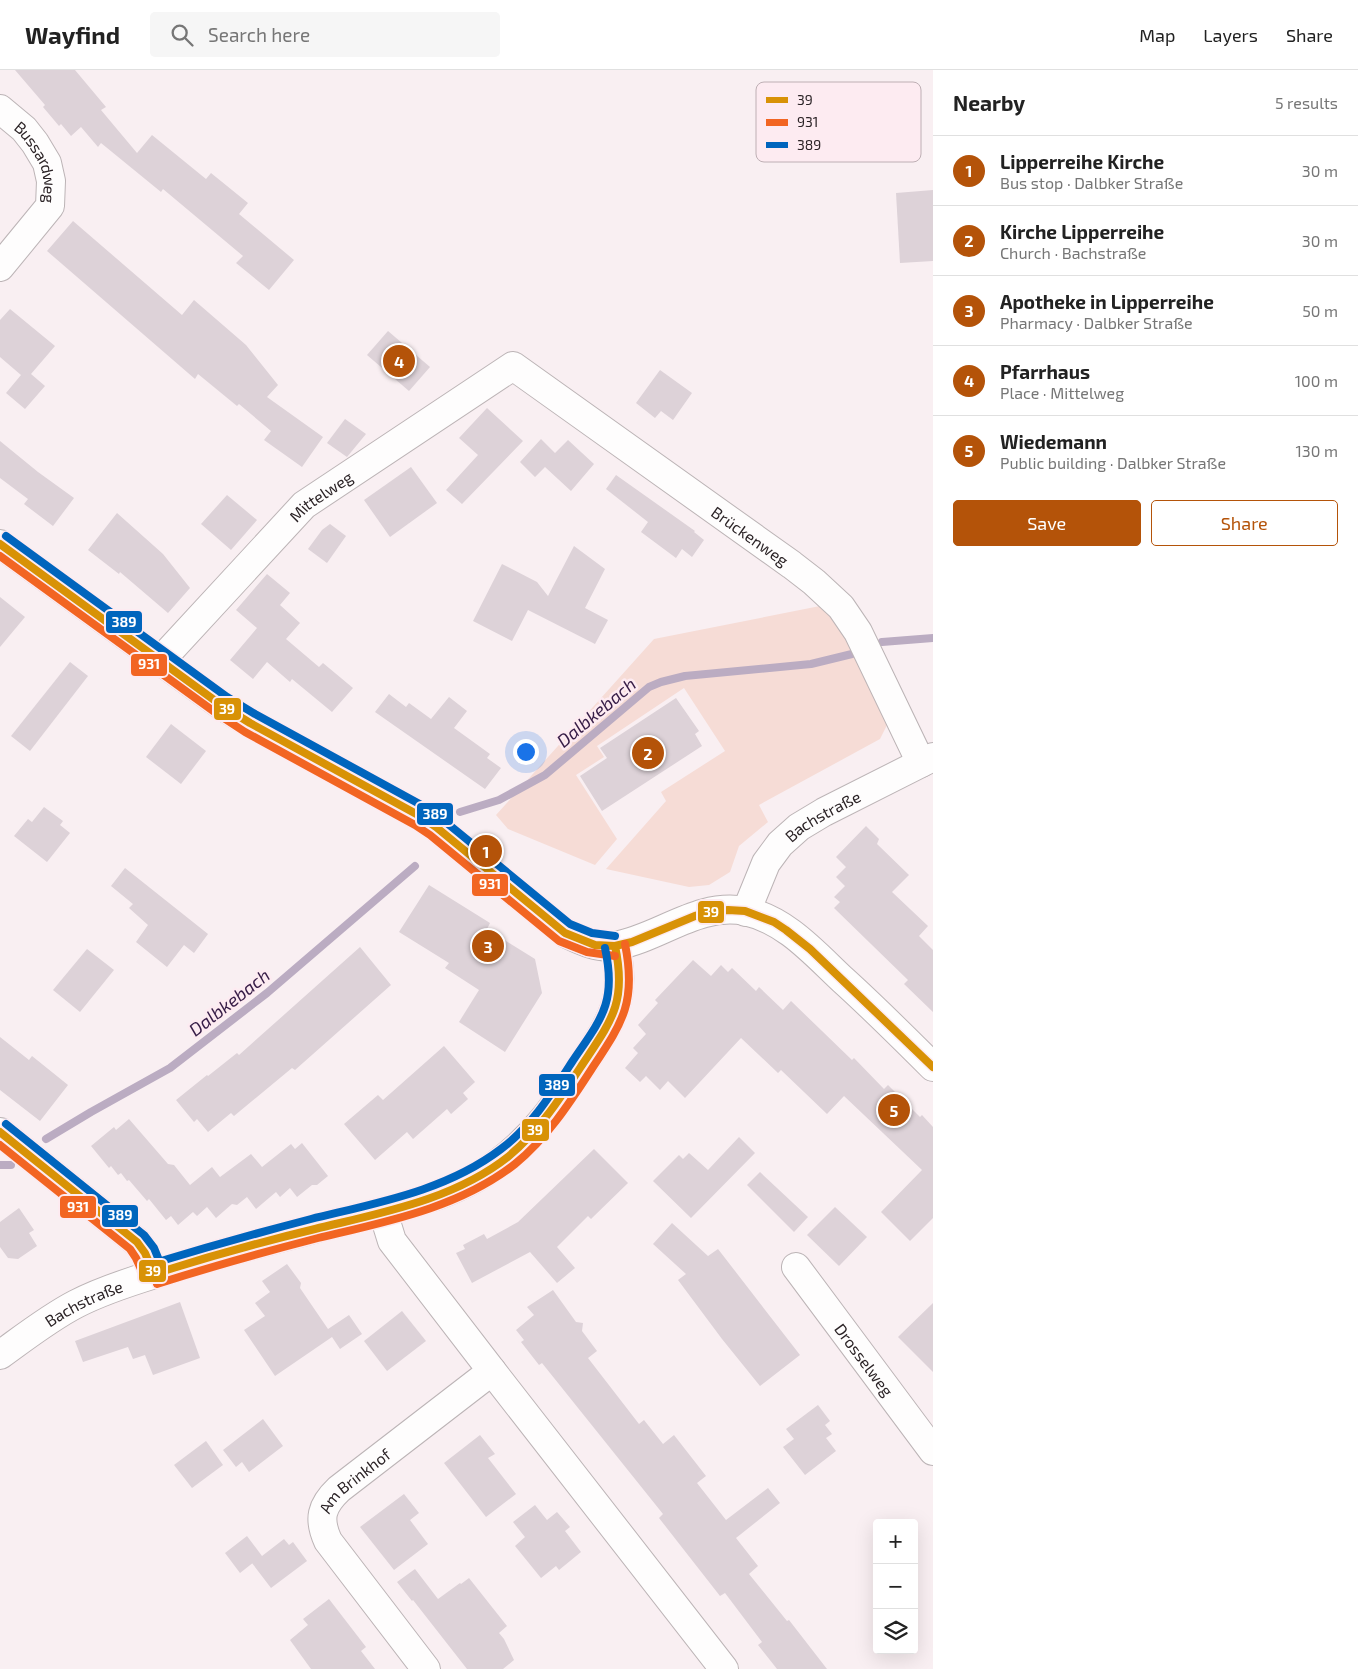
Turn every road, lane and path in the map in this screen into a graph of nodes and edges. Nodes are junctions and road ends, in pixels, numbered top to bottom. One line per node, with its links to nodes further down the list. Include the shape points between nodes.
1 (0, 109): 2 (street, Bussardweg, via 35,143 47,163 51,181 50,206)
2 (0, 267)
3 (513, 366): 5 (street, Mittelweg, via 304,505); 6 (street, Brückenweg, via 792,565 841,607 858,632)
4 (0, 544): 5 (street)
5 (160, 661): 8 (street, via 250,723 420,816 565,933 582,942)
6 (927, 760): 7 (street, Bachstraße, via 799,827 766,862)
7 (746, 912): 8 (street, via 719,909); 9 (street, via 791,932)
8 (614, 946): 11 (street, Bachstraße, via 619,961 620,987 613,1014 546,1119 495,1166 425,1200)
9 (933, 1066)
10 (0, 1132): 13 (street, via 137,1242)
11 (383, 1212): 13 (street, Bachstraße, via 225,1251); 15 (street, via 392,1241)
12 (796, 1267): 16 (street, Drosselweg)
13 (154, 1274): 14 (street, Bachstraße, via 77,1303)
14 (0, 1356)
15 (492, 1371): 17 (street, Am Brinkhof, via 339,1489 328,1499 324,1509 322,1527 328,1541); 18 (street)
16 (933, 1451)
17 (426, 1669)
18 (724, 1669)

